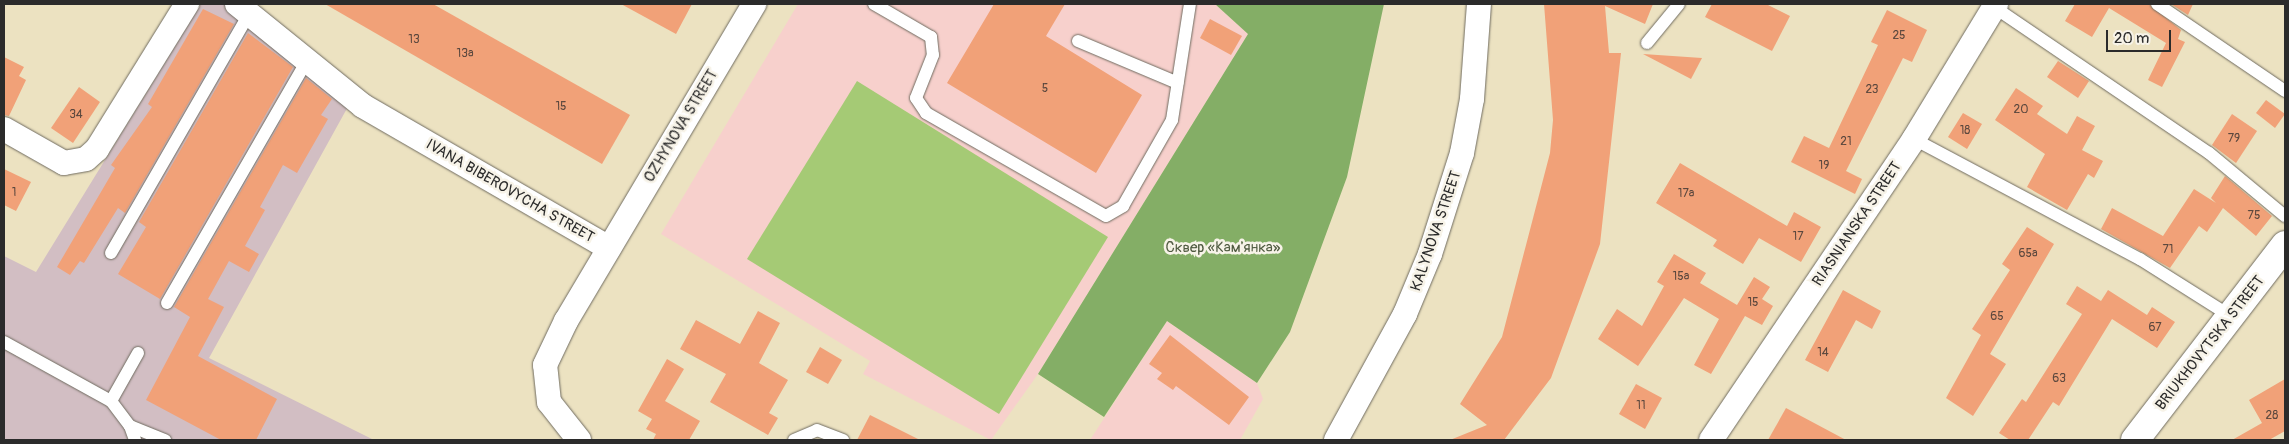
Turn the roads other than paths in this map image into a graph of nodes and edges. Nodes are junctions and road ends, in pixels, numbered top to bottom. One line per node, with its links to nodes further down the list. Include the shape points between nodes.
1 (187, 4): 15 (street, via 97,149 86,159 64,163)
2 (754, 4): 19 (street, OZHYNOVA STREET)
3 (874, 4): 13 (lane, via 931,37 933,55 916,98 926,113 1106,216 1123,206 1172,120)
4 (1190, 4): 13 (lane)
5 (1479, 4): 32 (street, KALYNOVA STREET, via 1464,144 1430,254 1405,314)
6 (1679, 4): 11 (lane)
7 (2157, 4): 14 (lane)
8 (1995, 5): 16 (street, RIASNIANSKA STREET); 17 (lane, via 2209,153)
9 (242, 10): 12 (street, IVANA BIBEROVYCHA STREET); 20 (lane)
10 (1078, 41): 13 (lane)
11 (1647, 43)
12 (306, 62): 19 (street, IVANA BIBEROVYCHA STREET, via 363,106); 21 (lane)
13 (1178, 83)
14 (2285, 91)
15 (4, 129)
16 (1914, 139): 22 (lane, via 2140,259); 33 (street, RIASNIANSKA STREET)
17 (2285, 216)
18 (2285, 245): 22 (main road, BRIUKHOVYTSKA STREET)
19 (609, 248): 29 (street, IVANA BIBEROVYCHA STREET, via 545,365 549,402)
20 (111, 253)
21 (167, 303)
22 (2230, 316): 34 (main road, BRIUKHOVYTSKA STREET)
23 (4, 342): 25 (lane)
24 (138, 352): 25 (lane)
25 (111, 401): 26 (lane)
26 (130, 426): 27 (lane); 28 (lane)
27 (135, 440)
28 (165, 440)
29 (579, 440)
30 (794, 440): 31 (lane, via 817,430)
31 (844, 440)
32 (1336, 440)
33 (1711, 440)
34 (2134, 440)

